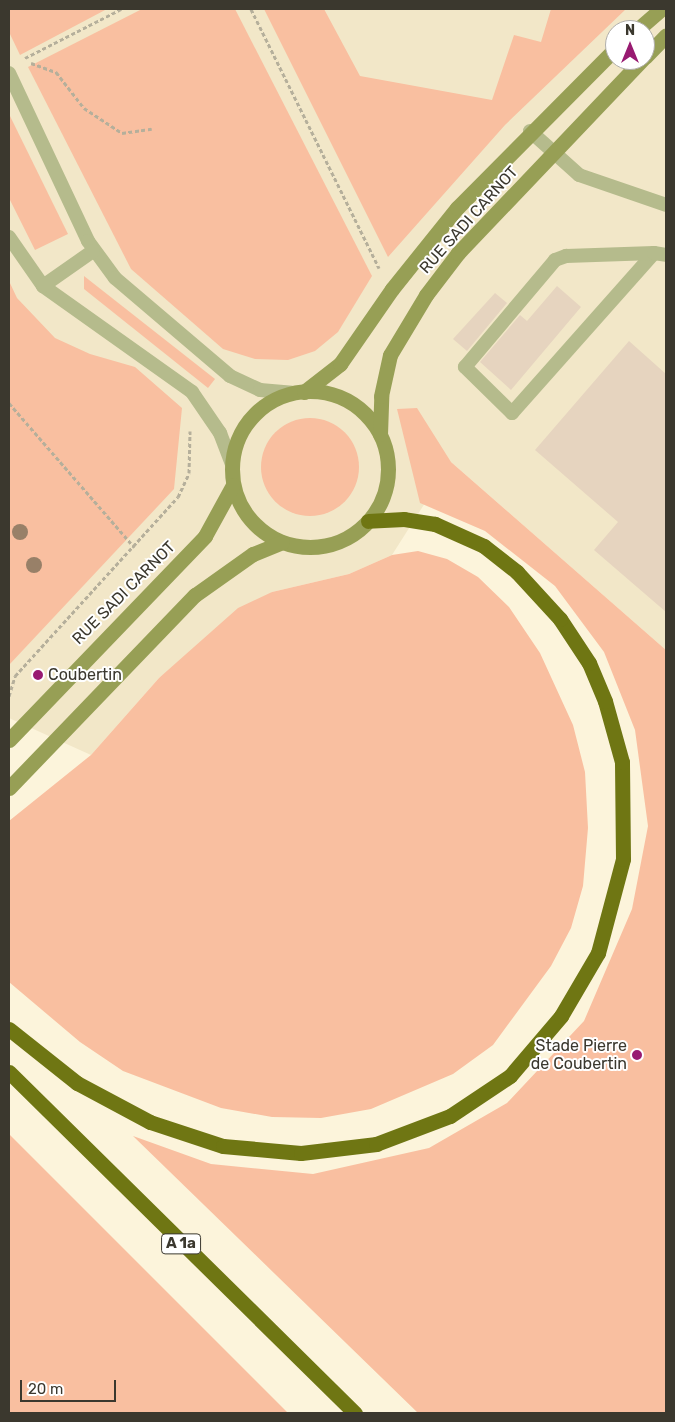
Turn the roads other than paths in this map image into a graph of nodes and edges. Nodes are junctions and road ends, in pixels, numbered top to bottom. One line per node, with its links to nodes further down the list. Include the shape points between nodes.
1 (660, 9): 2 (main road)
2 (648, 20)
3 (666, 35): 4 (main road)
4 (655, 47)
5 (605, 60): 8 (main road, RUE SADI CARNOT)
6 (632, 70): 9 (main road, RUE SADI CARNOT)
7 (9, 73): 12 (lane)
8 (530, 131): 9 (lane); 15 (main road, RUE SADI CARNOT, via 420,251 340,364)
9 (552, 153): 10 (lane, via 579,175); 16 (main road, RUE SADI CARNOT, via 458,253 403,330 385,370)
10 (666, 203)
11 (9, 237): 14 (lane)
12 (93, 251): 14 (lane); 15 (lane, via 114,278 230,376 260,390)
13 (660, 254): 13 (lane, via 512,413 464,367 555,260 566,256)
14 (43, 286): 17 (lane, via 177,378 204,407)
15 (298, 392): 16 (main road, via 348,401); 17 (main road, via 272,401 246,423)
16 (380, 434): 19 (main road, via 387,456 387,480)
17 (232, 465): 18 (main road)
18 (233, 485): 20 (main road, via 250,520); 21 (main road, RUE SADI CARNOT, via 205,536)
19 (368, 521): 20 (main road, via 334,544 313,548); 23 (highway, via 404,519 435,524 484,546 517,572 560,619 589,663 605,701 622,762 623,858 598,953 561,1016 510,1076 450,1116 376,1144 301,1153 223,1146 150,1122 77,1083)
20 (282, 542): 22 (main road, via 253,554 195,595)
21 (9, 740)
22 (9, 788)
23 (9, 1029)
24 (9, 1072): 25 (highway, A 1a)
25 (355, 1413)

